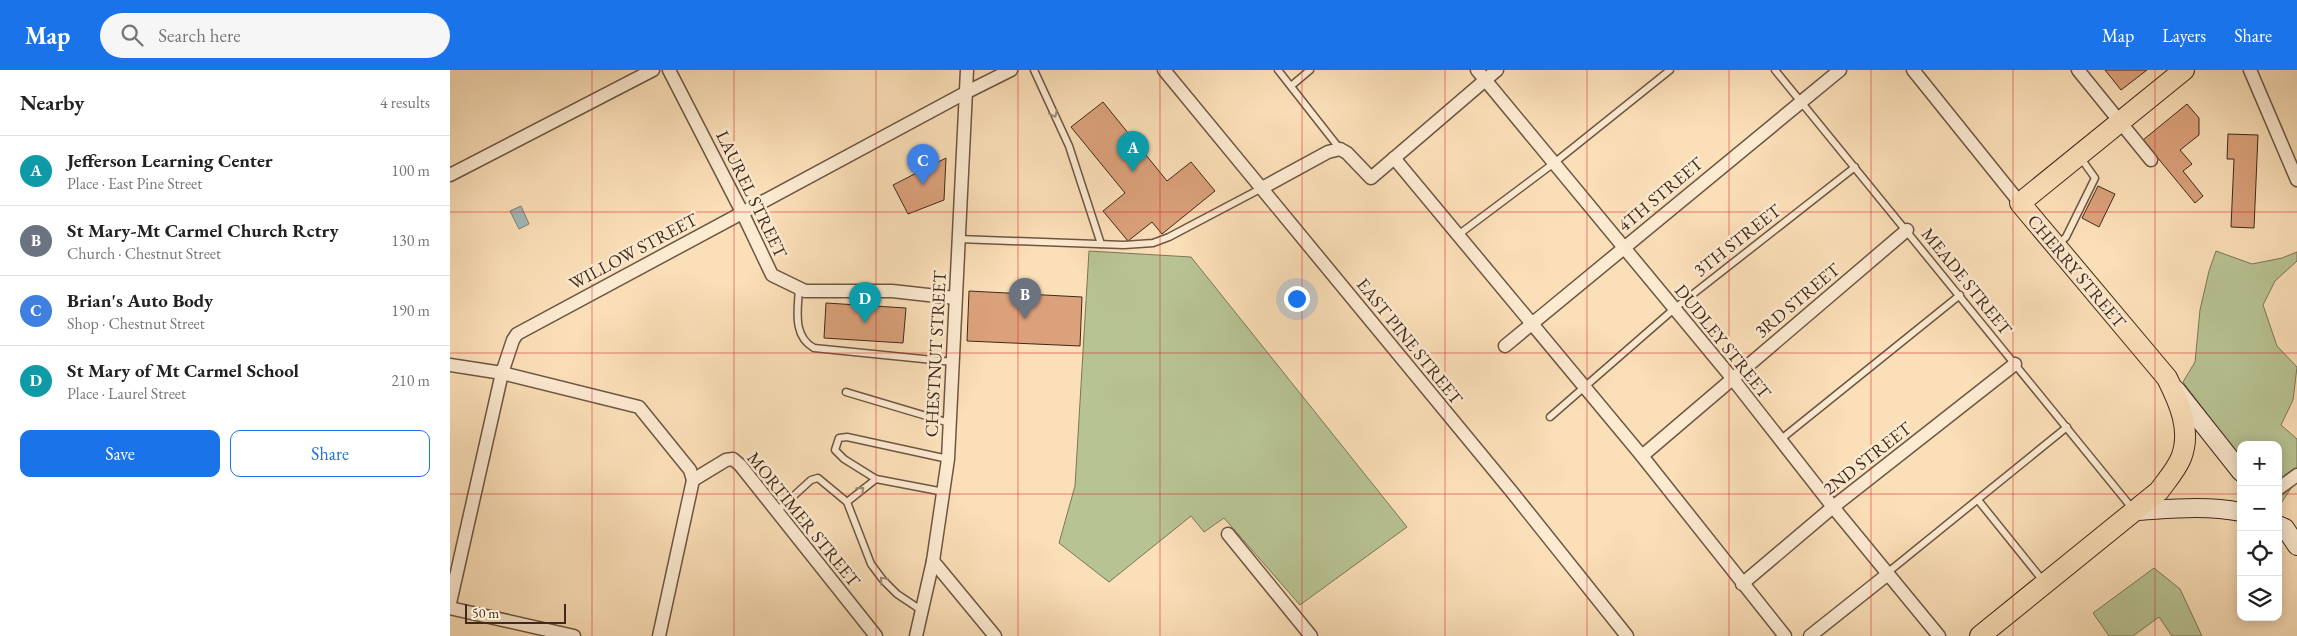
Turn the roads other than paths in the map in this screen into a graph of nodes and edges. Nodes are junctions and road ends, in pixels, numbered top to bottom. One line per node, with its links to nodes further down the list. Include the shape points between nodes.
1 (653, 70): 28 (street)
2 (669, 70): 32 (street, LAUREL STREET)
3 (967, 70): 19 (street, CHESTNUT STREET)
4 (1011, 70): 19 (street, WILLOW STREET)
5 (1034, 70): 36 (lane, one-way to 36, via 1069,146)
6 (1164, 70): 30 (street, EAST PINE STREET)
7 (1278, 70): 18 (lane)
8 (1310, 70): 18 (lane)
9 (1497, 70): 17 (street)
10 (1670, 70): 26 (lane)
11 (1775, 70): 20 (lane, MEADE STREET)
12 (1840, 70): 20 (street, 4TH STREET)
13 (1913, 70): 31 (street, CHERRY STREET)
14 (2078, 70): 21 (street)
15 (2184, 70): 21 (main road)
16 (2250, 70): 29 (street)
17 (1481, 75): 24 (street); 26 (street, DUDLEY STREET)
18 (1290, 86): 22 (lane)
19 (965, 92): 32 (street, WILLOW STREET); 35 (street, CHESTNUT STREET)
20 (1800, 101): 27 (lane, MEADE STREET); 38 (street, 4TH STREET)
21 (2120, 123): 23 (main road); 25 (street)
22 (1340, 149): 24 (street, via 1372,178); 30 (street, via 1328,152)
23 (2079, 156): 31 (main road); 37 (lane, via 2095,178 2066,237)
24 (1394, 158): 34 (street)
25 (2151, 160)
26 (1554, 164): 34 (lane); 38 (street, DUDLEY STREET)
27 (1855, 167): 33 (lane, MEADE STREET); 42 (lane, 3TH STREET)
28 (454, 170)
29 (2297, 180)
30 (1262, 188): 36 (lane, via 1161,240 1124,245); 87 (street, EAST PINE STREET)
31 (2020, 203): 37 (main road, CHERRY STREET)
32 (742, 212): 39 (street, LAUREL STREET, via 772,275); 48 (street, WILLOW STREET, via 517,334 512,340)
33 (1907, 230): 40 (lane, MEADE STREET); 49 (street, 3RD STREET)
34 (1458, 235): 43 (street)
35 (958, 239): 36 (lane); 41 (street, CHESTNUT STREET)
36 (1101, 244)
37 (2056, 246): 50 (main road, CHERRY STREET)
38 (1623, 248): 42 (street, DUDLEY STREET); 43 (street, 4TH STREET)
39 (799, 288): 41 (street, LAUREL STREET, via 805,291 892,291); 45 (lane, via 800,335 806,344 814,348)
40 (1960, 295): 46 (lane, MEADE STREET); 56 (lane)
41 (955, 298): 45 (street, CHESTNUT STREET)
42 (1674, 309): 49 (street, DUDLEY STREET); 51 (lane, 3TH STREET)
43 (1532, 324): 44 (street, 4TH STREET); 51 (street)
44 (1505, 346)
45 (953, 362): 54 (street, CHESTNUT STREET)
46 (2015, 364): 55 (lane, MEADE STREET); 67 (street, 2ND STREET)
47 (450, 365): 48 (street)
48 (502, 373): 62 (street, via 639,407 690,470); 78 (street, WILLOW STREET)
49 (1732, 378): 56 (street, DUDLEY STREET); 57 (street, 3RD STREET)
50 (2167, 378): 59 (main road, CHERRY STREET); 69 (main road, via 2183,418 2182,456 2159,491)
51 (1583, 386): 53 (lane, 3TH STREET); 57 (street)
52 (846, 392): 54 (lane)
53 (1550, 417)
54 (950, 424): 58 (street, CHESTNUT STREET)
55 (2067, 427): 65 (lane); 69 (lane, MEADE STREET)
56 (1780, 440): 67 (street, DUDLEY STREET)
57 (1642, 456): 77 (street)
58 (948, 459): 61 (lane, via 839,438 835,450 838,455); 64 (street, CHESTNUT STREET)
59 (2237, 467)
60 (2297, 475): 63 (street)
61 (876, 479): 64 (lane); 66 (lane, one-way to 61)
62 (693, 480): 68 (street, MORTIMER STREET, via 733,459); 82 (street)
63 (2282, 486)
64 (944, 492): 74 (street, CHESTNUT STREET)
65 (1978, 500): 75 (lane); 76 (lane)
66 (847, 502): 68 (lane, via 818,478 811,480); 80 (lane, one-way to 66, via 897,594 871,564)
67 (1833, 507): 75 (street, DUDLEY STREET); 77 (street, 2ND STREET)
68 (777, 511): 83 (street, MORTIMER STREET)
69 (2135, 511): 70 (main road, via 2198,507); 76 (main road)
70 (2237, 511)
71 (2282, 527): 73 (main road)
72 (1228, 534): 86 (street)
73 (2297, 546)
74 (933, 561): 80 (street, CHESTNUT STREET); 85 (street)
75 (1887, 574): 89 (street); 90 (street, DUDLEY STREET)
76 (2044, 583): 91 (main road)
77 (1742, 584): 88 (street)
78 (450, 603)
79 (450, 608): 81 (street)
80 (921, 610): 84 (street, CHESTNUT STREET)
81 (574, 636)
82 (660, 636)
83 (876, 636)
84 (916, 636)
85 (995, 636)
86 (1311, 636)
87 (1627, 636)
88 (1785, 636)
89 (1810, 636)
90 (1938, 636)
91 (1980, 636)

